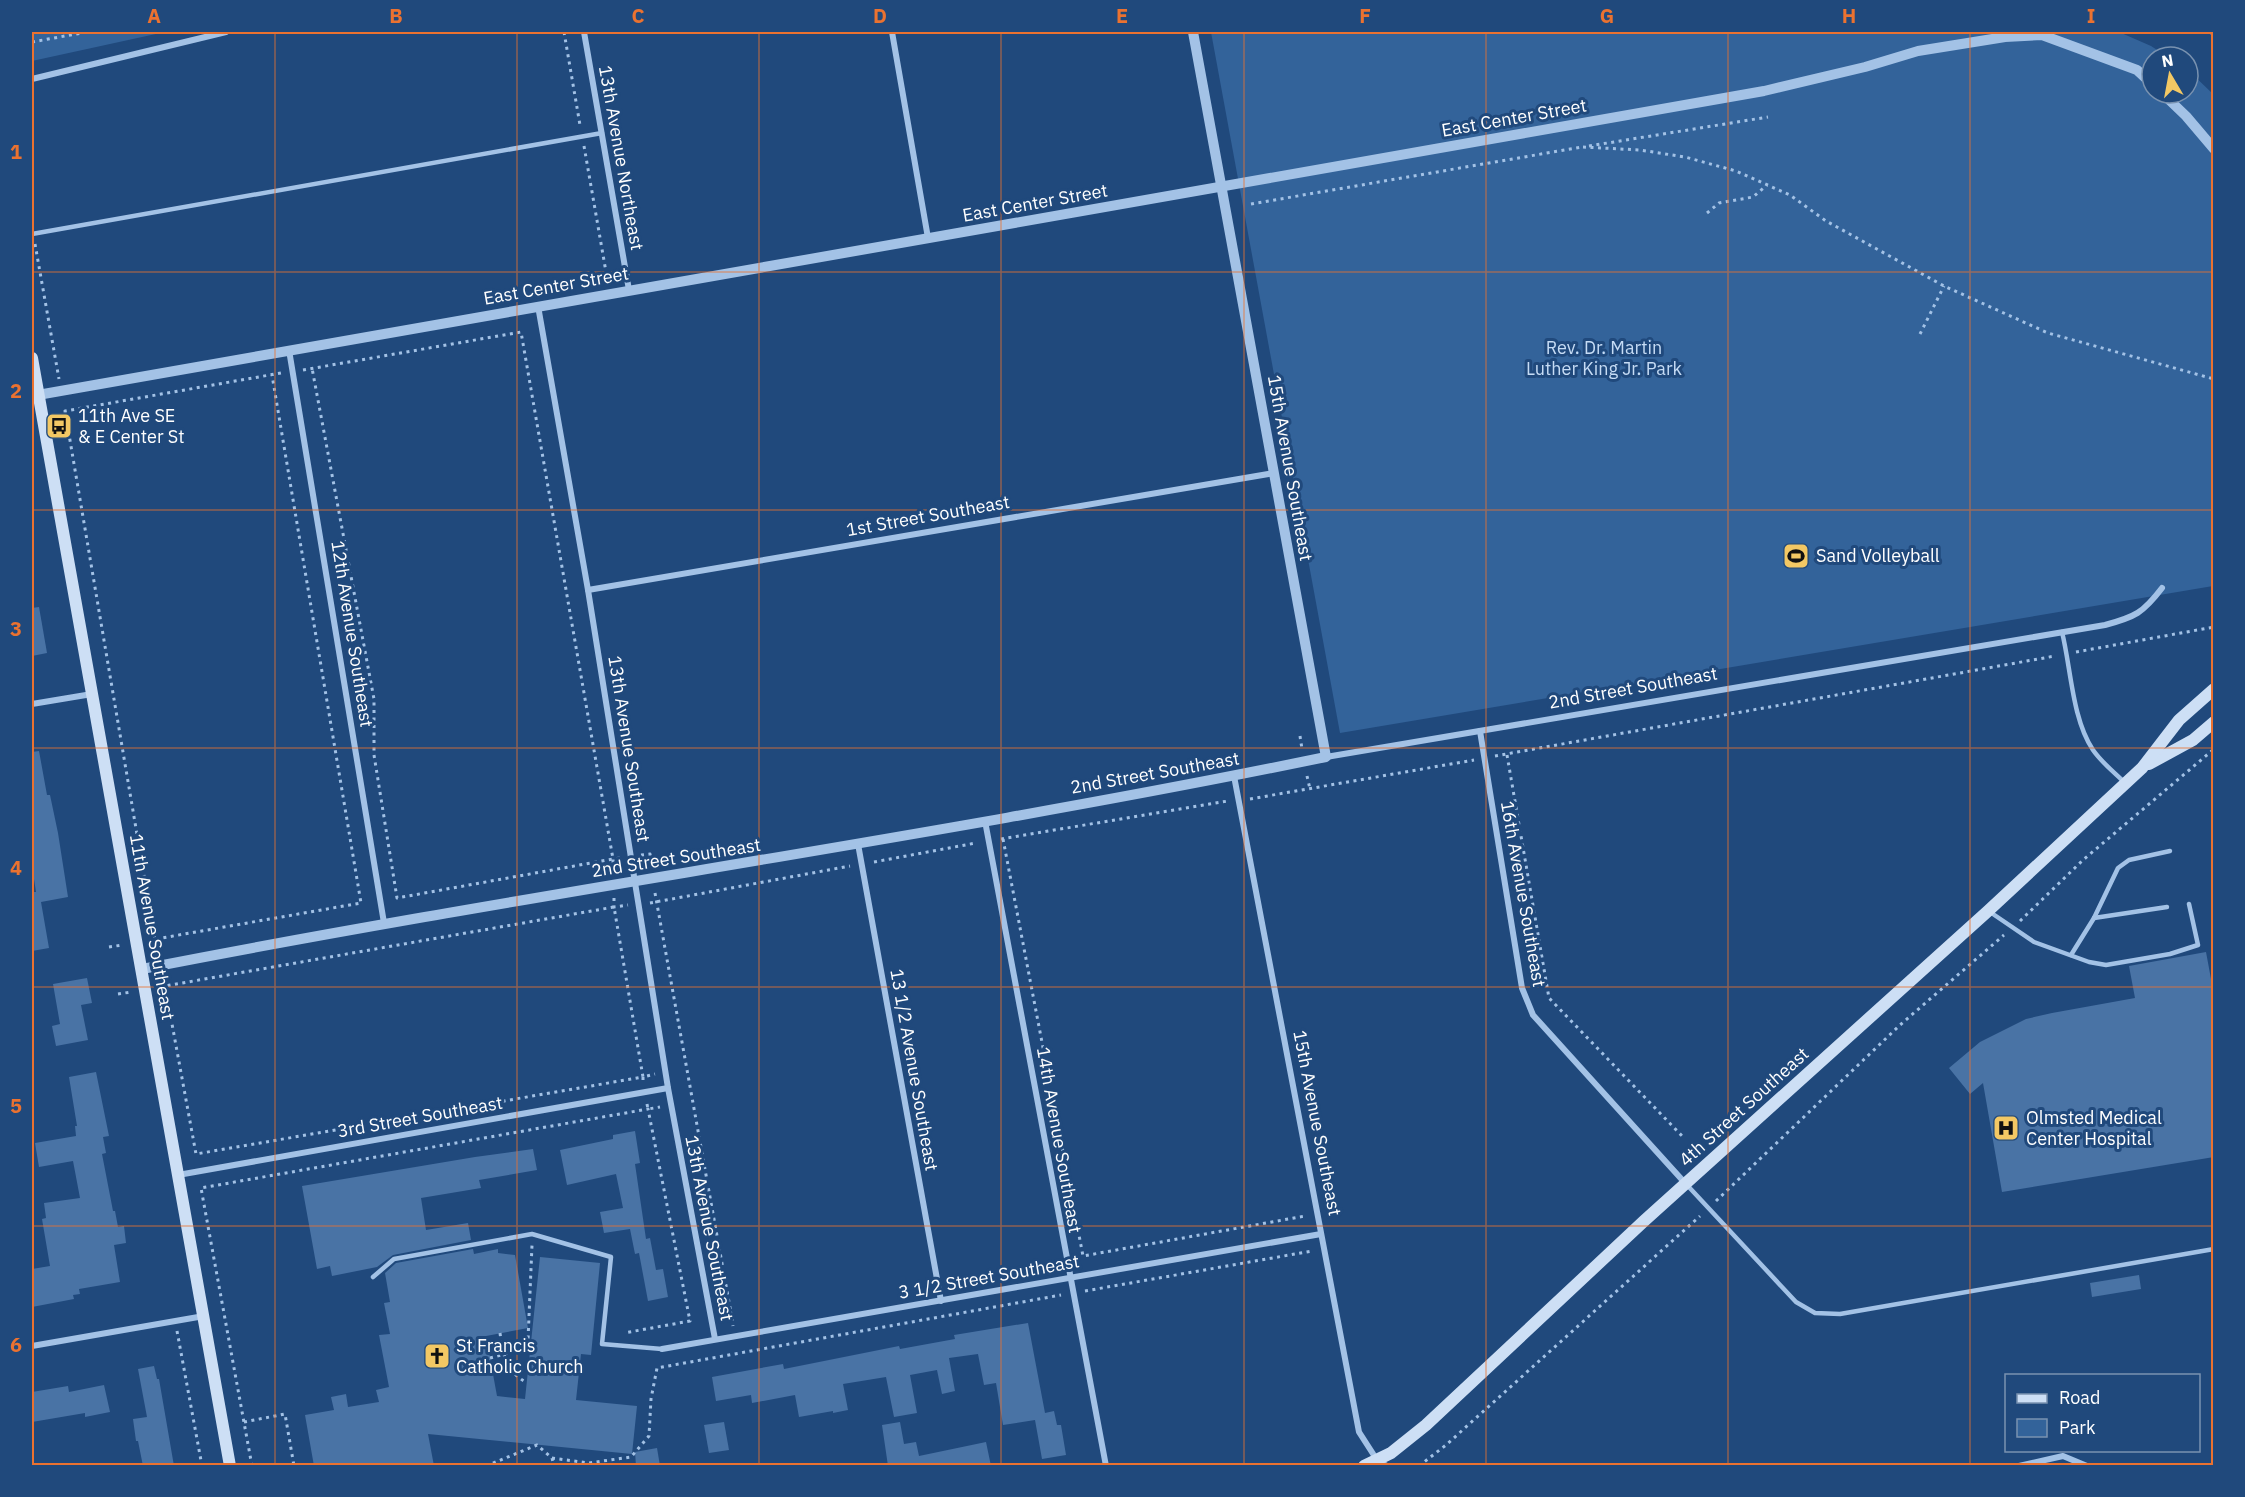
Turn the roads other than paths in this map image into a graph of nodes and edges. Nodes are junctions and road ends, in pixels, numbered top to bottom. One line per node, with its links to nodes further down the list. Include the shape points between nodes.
1 (226, 32): 6 (street)
2 (584, 32): 8 (street, 13th Avenue Northeast)
3 (892, 32): 12 (street)
4 (1193, 32): 10 (street, 15th Avenue Southeast)
5 (2140, 73): 10 (street, East Center Street, via 2043,35 1963,42 1764,91)
6 (32, 79)
7 (2175, 105): 9 (street)
8 (602, 133): 11 (lane); 13 (street, 13th Avenue Northeast)
9 (2214, 149)
10 (1220, 186): 12 (street, East Center Street); 18 (street, 15th Avenue Southeast)
11 (32, 234)
12 (928, 239): 13 (street, East Center Street)
13 (628, 290): 14 (street, East Center Street)
14 (537, 305): 15 (street, East Center Street); 20 (street, 13th Avenue Southeast)
15 (289, 350): 17 (street, East Center Street); 39 (street, 12th Avenue Southeast)
16 (32, 358): 17 (main road, 11th Avenue Southeast)
17 (35, 395): 23 (main road, 11th Avenue Southeast)
18 (1274, 473): 20 (street, 1st Street Southeast); 27 (street, 15th Avenue Southeast)
19 (2162, 588): 21 (street, 2nd Street Southeast, via 2147,608 2129,618)
20 (588, 590): 34 (street, 13th Avenue Southeast)
21 (2062, 632): 26 (street, 2nd Street Southeast); 30 (lane, via 2080,724 2097,755)
22 (2214, 689): 28 (main road, 4th Street Southeast, via 2179,720)
23 (92, 694): 24 (street); 41 (main road, 11th Avenue Southeast)
24 (32, 704)
25 (2214, 722): 28 (main road, 4th Street Southeast, via 2193,740)
26 (1480, 731): 27 (street, 2nd Street Southeast); 44 (street, 16th Avenue Southeast, via 1522,988 1533,1015)
27 (1326, 757): 29 (street, 2nd Street Southeast)
28 (2142, 768): 30 (main road, 4th Street Southeast)
29 (1234, 776): 31 (street, 2nd Street Southeast); 45 (street, 15th Avenue Southeast)
30 (2125, 783): 37 (main road, 4th Street Southeast)
31 (985, 820): 32 (street, 2nd Street Southeast); 48 (street, 14th Avenue Southeast)
32 (858, 844): 34 (street, 2nd Street Southeast); 49 (street, 13 1/2 Avenue Southeast)
33 (2170, 851): 38 (lane, via 2129,860 2118,868)
34 (635, 882): 39 (street, 2nd Street Southeast); 42 (street, 13th Avenue Southeast)
35 (2189, 904): 40 (lane, via 2198,945 2106,965)
36 (2167, 908): 38 (lane)
37 (1988, 911): 40 (lane, via 2034,942); 44 (main road, 4th Street Southeast)
38 (2094, 918): 40 (lane)
39 (384, 923): 41 (street, 2nd Street Southeast)
40 (2071, 955)
41 (142, 969): 43 (main road, 11th Avenue Southeast)
42 (668, 1088): 43 (street, 3rd Street Southeast); 51 (street, 13th Avenue Southeast)
43 (177, 1175): 50 (main road, 11th Avenue Southeast)
44 (1685, 1184): 46 (lane, via 1796,1302 1815,1313 1840,1314); 54 (main road, 4th Street Southeast)
45 (1321, 1234): 48 (street, 3 1/2 Street Southeast); 54 (street, 15th Avenue Southeast, via 1359,1432)
46 (2214, 1249)
47 (373, 1277): 53 (lane, via 394,1259 532,1234 611,1257 602,1344)
48 (1069, 1278): 49 (street, 3 1/2 Street Southeast); 56 (street, 14th Avenue Southeast)
49 (941, 1301): 51 (street, 3 1/2 Street Southeast)
50 (204, 1316): 52 (street); 55 (main road, 11th Avenue Southeast)
51 (715, 1339): 53 (street, 3 1/2 Street Southeast)
52 (32, 1346)
53 (662, 1349)
54 (1382, 1463): 57 (main road, 4th Street Southeast)
55 (230, 1466)
56 (1106, 1466)
57 (1364, 1466)
58 (2019, 1466): 59 (street, via 2063,1456)
59 (2087, 1466)

